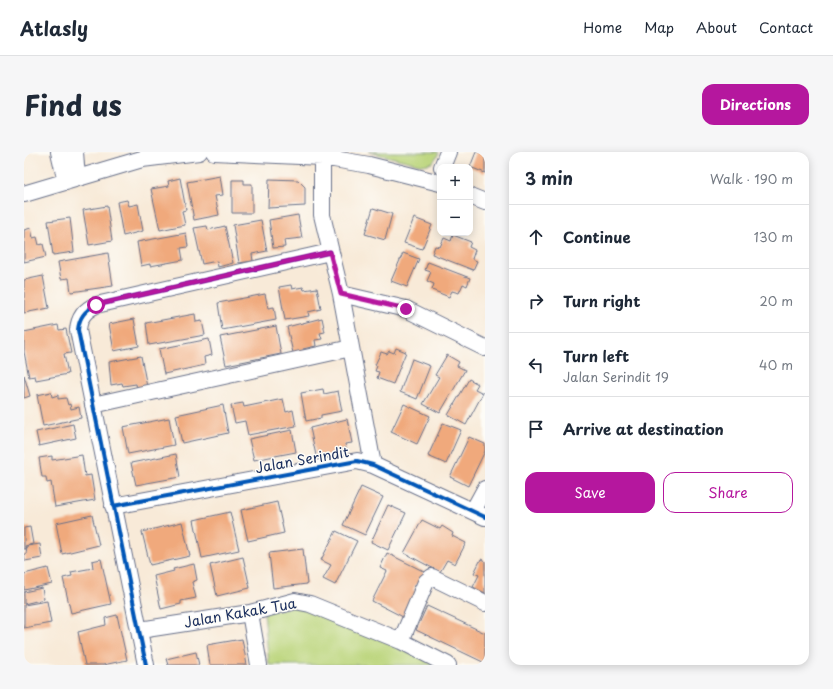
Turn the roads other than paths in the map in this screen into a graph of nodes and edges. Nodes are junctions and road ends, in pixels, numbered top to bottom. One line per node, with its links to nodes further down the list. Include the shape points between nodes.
1 (59, 152): 10 (street)
2 (75, 152): 10 (street)
3 (199, 152): 6 (street)
4 (214, 152): 7 (street)
5 (448, 152): 8 (street)
6 (143, 155): 10 (street)
7 (322, 157): 9 (street); 14 (street, via 322,215)
8 (444, 164)
9 (437, 176)
10 (72, 180): 11 (street)
11 (24, 194)
12 (473, 197): 13 (street)
13 (485, 202)
14 (330, 252): 15 (street); 18 (street, via 96,305 89,309 83,314 78,330)
15 (341, 294): 16 (street); 17 (street, via 406,309)
16 (351, 348): 18 (street); 19 (street)
17 (485, 348)
18 (93, 405): 21 (street)
19 (373, 465): 21 (street, Jalan Serindit, via 358,461 342,463); 22 (street, Jalan Serindit)
20 (485, 489): 22 (street)
21 (113, 506): 25 (street)
22 (479, 514)
23 (485, 603): 26 (street, via 432,577 426,582)
24 (250, 613): 25 (street, Jalan Kakak Tua); 26 (street, Jalan Kakak Tua, via 295,601 310,604); 28 (street)
25 (140, 630): 27 (street)
26 (401, 641): 29 (street, Jalan Kakak Tua)
27 (146, 665)
28 (259, 665)
29 (448, 665)

